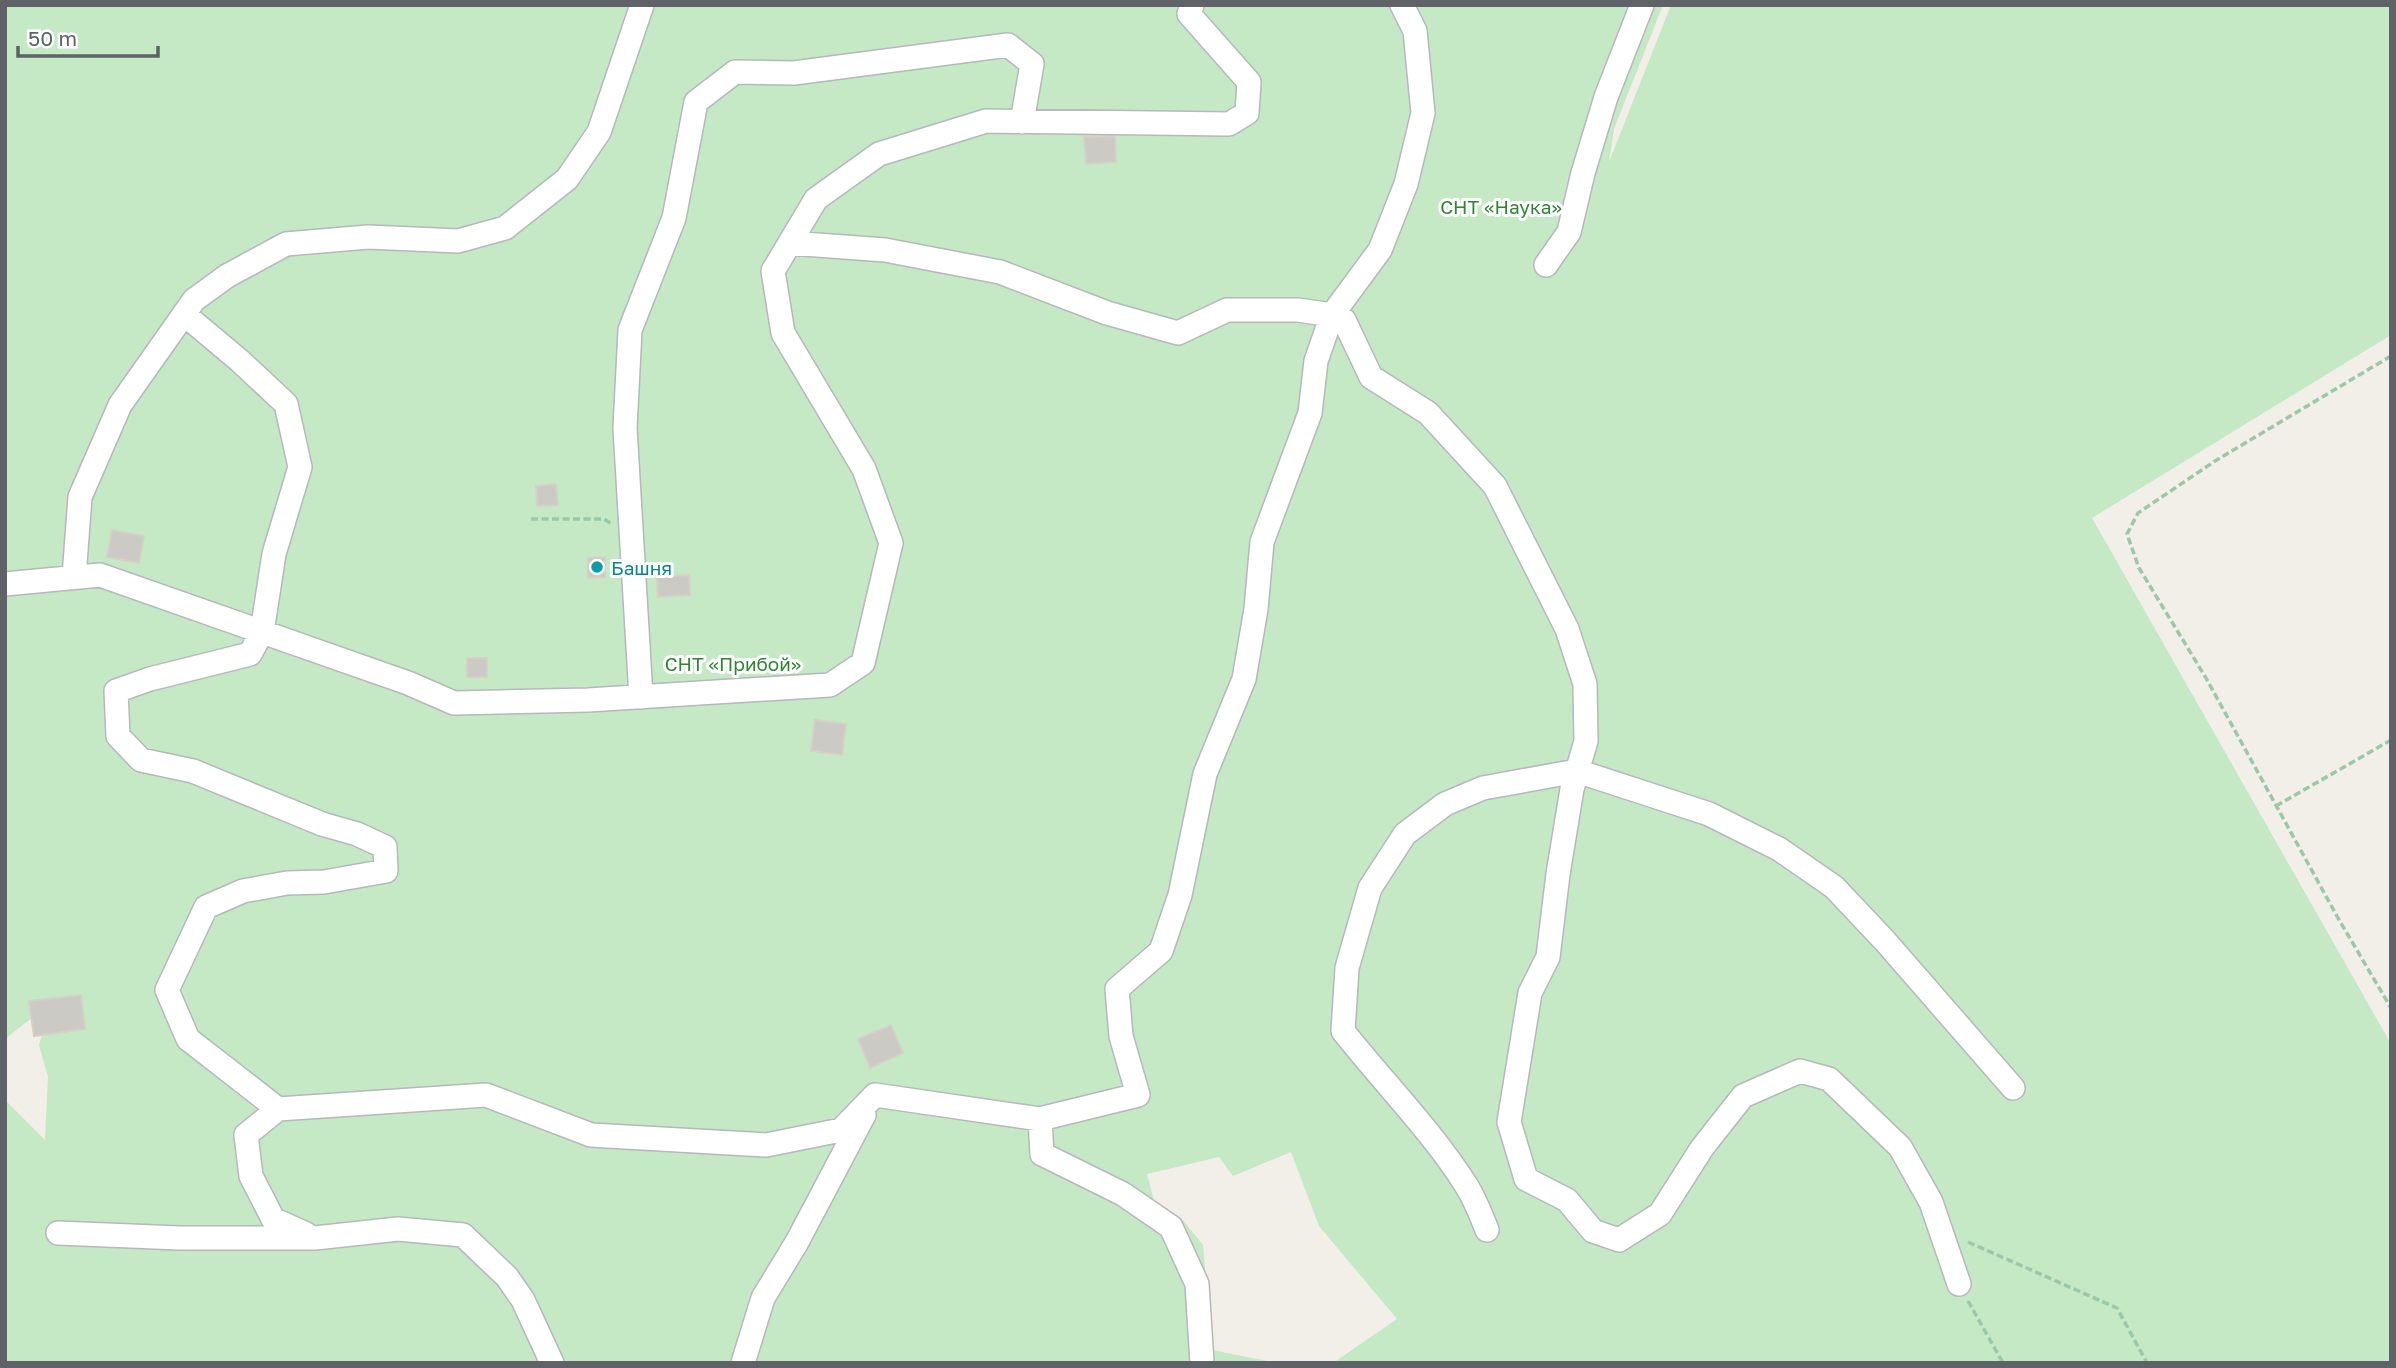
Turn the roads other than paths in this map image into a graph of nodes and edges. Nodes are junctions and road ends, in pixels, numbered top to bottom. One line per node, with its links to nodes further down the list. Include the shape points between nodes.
1 (642, 5): 8 (lane, via 599,132 567,179 505,228 458,241 368,237 285,244 226,276 194,300)
2 (1192, 5): 5 (lane, via 1189,14 1249,82 1247,113 1229,124)
3 (1402, 5): 9 (lane, via 1415,31 1423,113 1406,184 1380,250)
4 (1642, 5): 7 (lane, via 1606,96 1569,232)
5 (1022, 122): 6 (lane, via 986,121 879,154 817,199); 13 (lane, via 1031,64 1009,45 794,73 735,72 696,102 674,218 630,330 625,428)
6 (790, 243): 9 (lane, via 885,250 1000,272 1107,313 1178,333 1227,310); 13 (lane, via 773,271 783,332 864,468 891,543 863,663 830,685)
7 (1546, 265)
8 (184, 314): 10 (lane, via 120,405 80,497); 12 (lane, via 286,404 300,467 274,554)
9 (1332, 315): 14 (lane, via 1344,320 1371,377 1428,413 1495,486 1567,629 1585,684 1586,741); 18 (lane, via 1316,360 1310,413 1262,542 1244,679 1205,774 1180,895 1161,951 1117,989 1121,1036 1138,1095)
10 (74, 577): 11 (lane); 12 (lane, via 100,575)
11 (5, 584)
12 (262, 632): 13 (lane, via 454,703); 17 (lane, via 250,654 116,691 117,724 118,736 141,760 193,771 385,847 386,871 243,891 206,907 167,990 188,1039)
13 (641, 697)
14 (1577, 771): 15 (lane, via 1709,814 1779,849 1833,887); 19 (lane, via 1483,788 1445,804 1405,834 1370,888 1347,968 1343,1031 1433,1138 1468,1187); 22 (lane, via 1548,957 1530,993 1509,1122 1525,1179 1567,1200 1593,1231 1619,1240 1660,1214 1702,1148 1743,1096 1800,1070 1829,1079 1900,1147 1931,1202)
15 (2013, 1087)
16 (875, 1095): 17 (lane, via 841,1130 766,1145 591,1135 486,1095); 18 (lane); 24 (lane, via 763,1298)
17 (278, 1109): 21 (lane, via 246,1135 251,1176 273,1219)
18 (1040, 1119): 25 (lane, via 1042,1154 1123,1194 1171,1227 1197,1284)
19 (1487, 1230)
20 (58, 1233): 21 (lane)
21 (315, 1238): 23 (lane, via 397,1229 463,1235 507,1277 523,1300)
22 (1959, 1284)
23 (552, 1363)
24 (743, 1363)
25 (1202, 1363)

